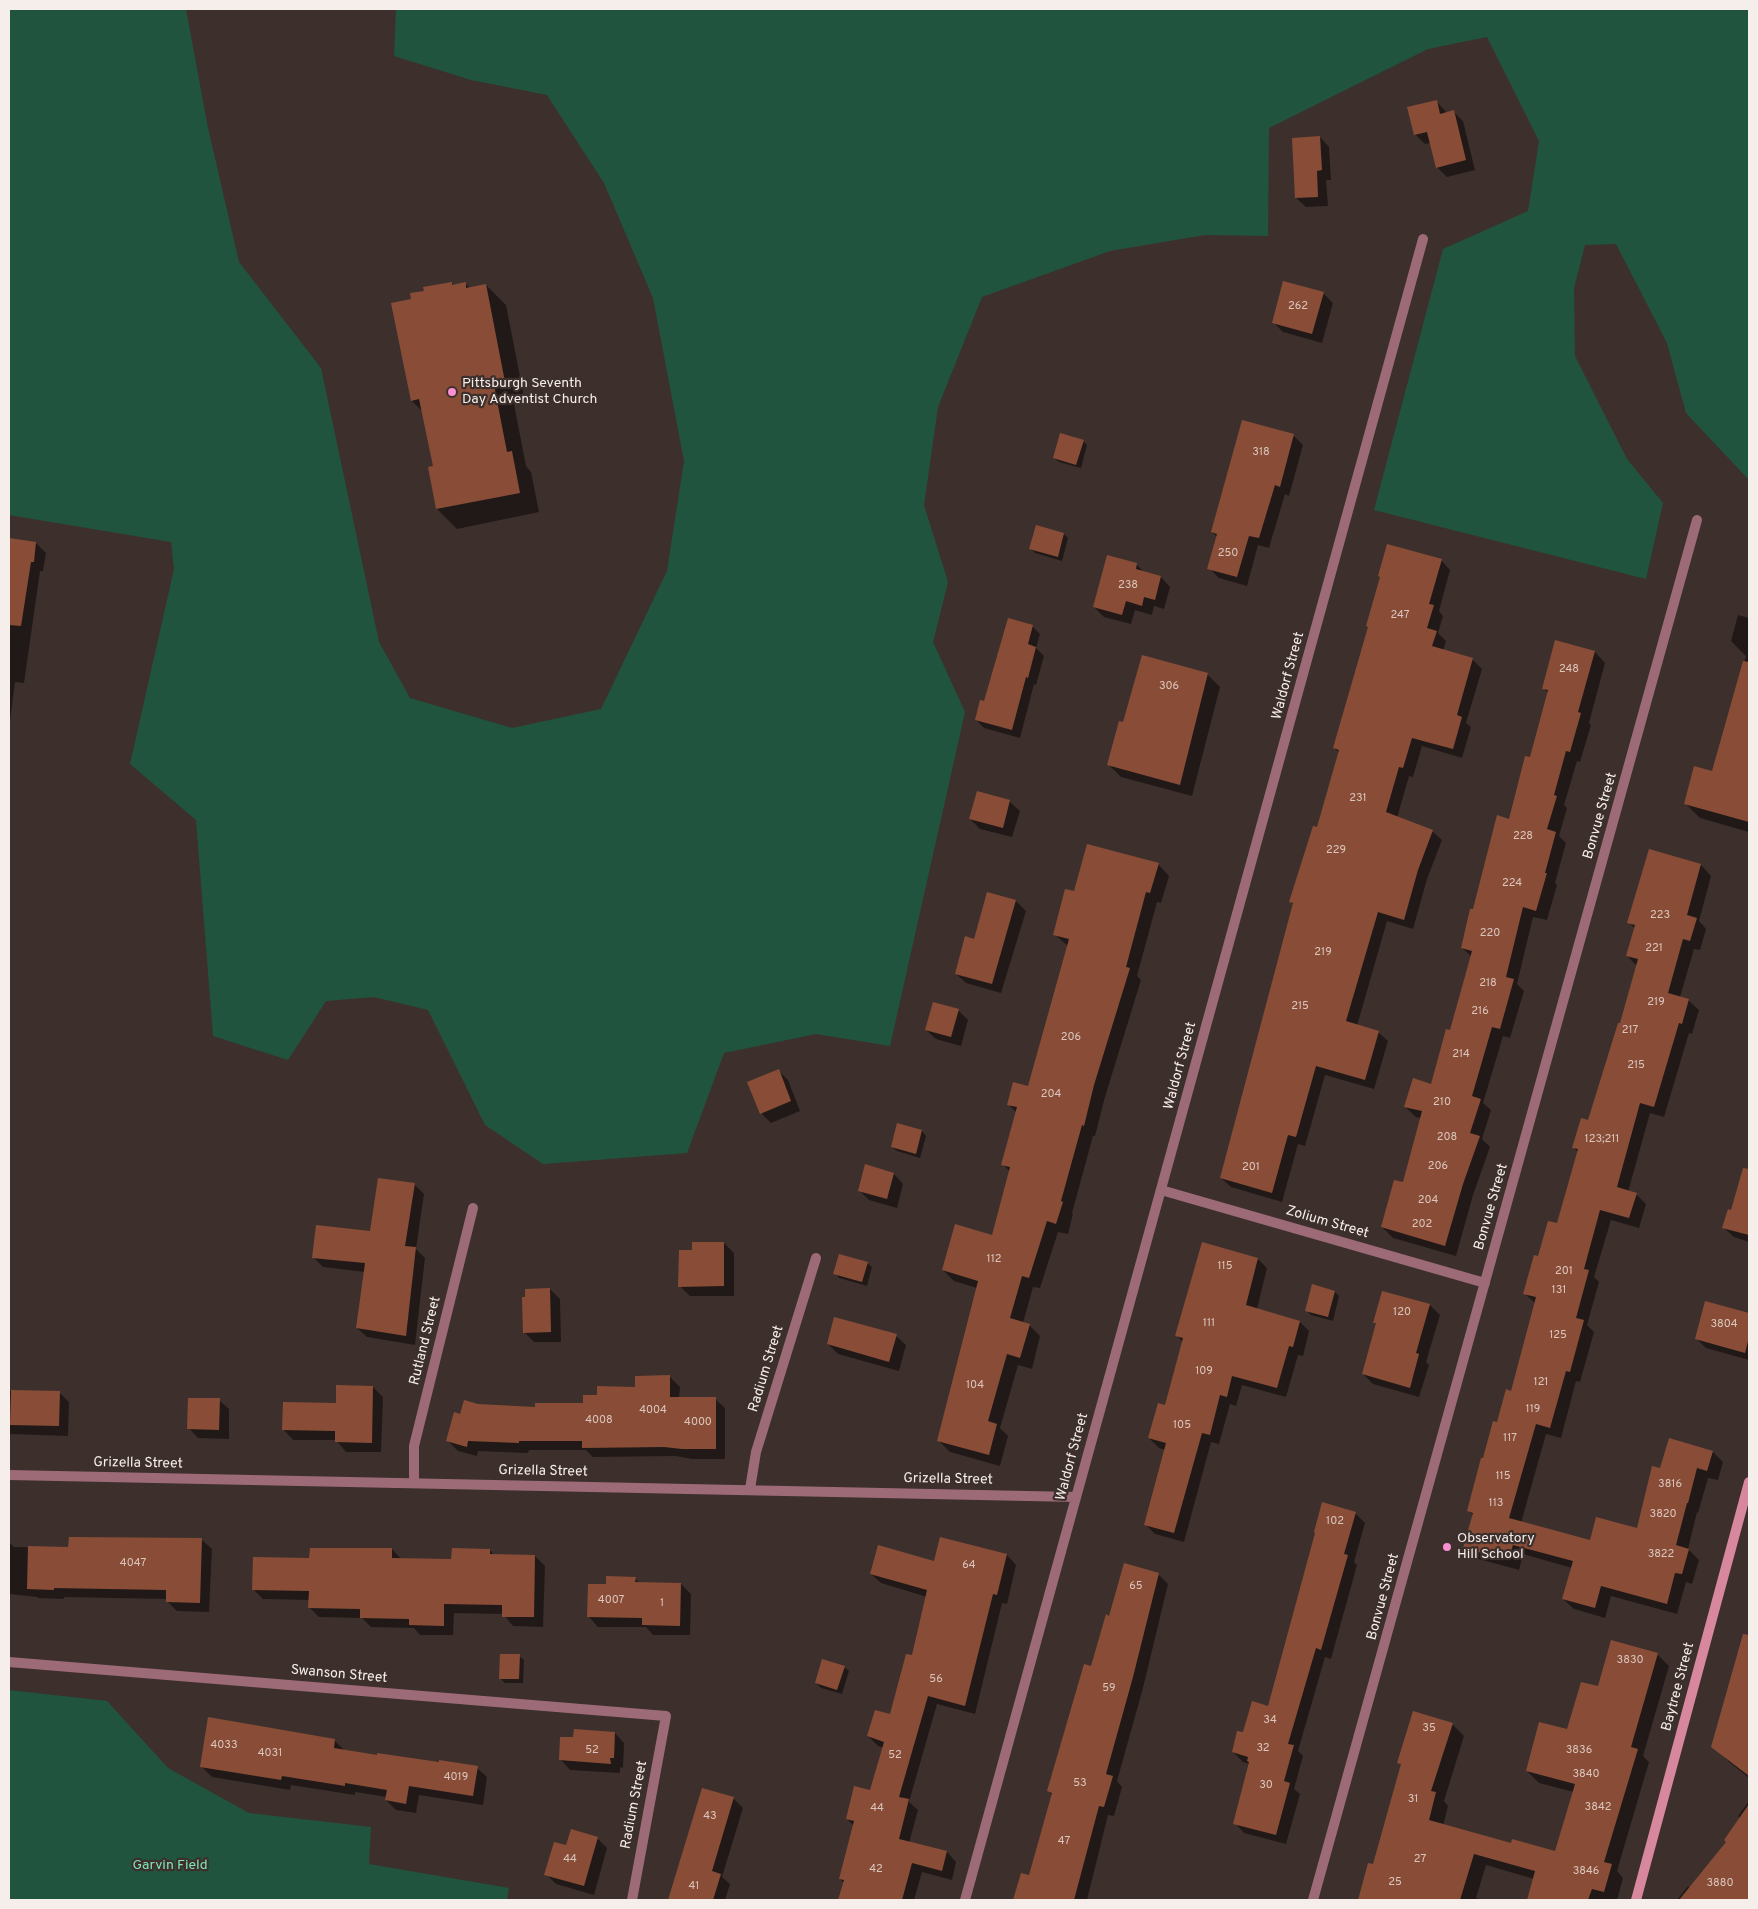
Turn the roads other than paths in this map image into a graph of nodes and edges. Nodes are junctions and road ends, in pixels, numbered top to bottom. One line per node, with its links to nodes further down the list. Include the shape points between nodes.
1 (1423, 239): 3 (street, Waldorf Street)
2 (1697, 520): 6 (street, Bonvue Street)
3 (1161, 1190): 6 (street, Zolium Street); 11 (street, Waldorf Street)
4 (473, 1208): 9 (street, Rutland Street, via 414,1446)
5 (816, 1258): 10 (street, Radium Street, via 756,1452)
6 (1485, 1283): 16 (street, Bonvue Street)
7 (9, 1475): 9 (street, Grizella Street)
8 (1749, 1482): 17 (street, Baytree Street)
9 (414, 1483): 10 (street, Grizella Street)
10 (750, 1490): 11 (street, Grizella Street)
11 (1076, 1497): 15 (street, Waldorf Street)
12 (9, 1662): 13 (street, Swanson Street)
13 (666, 1716): 14 (street, Radium Street)
14 (632, 1900)
15 (965, 1900)
16 (1313, 1900)
17 (1636, 1900)

